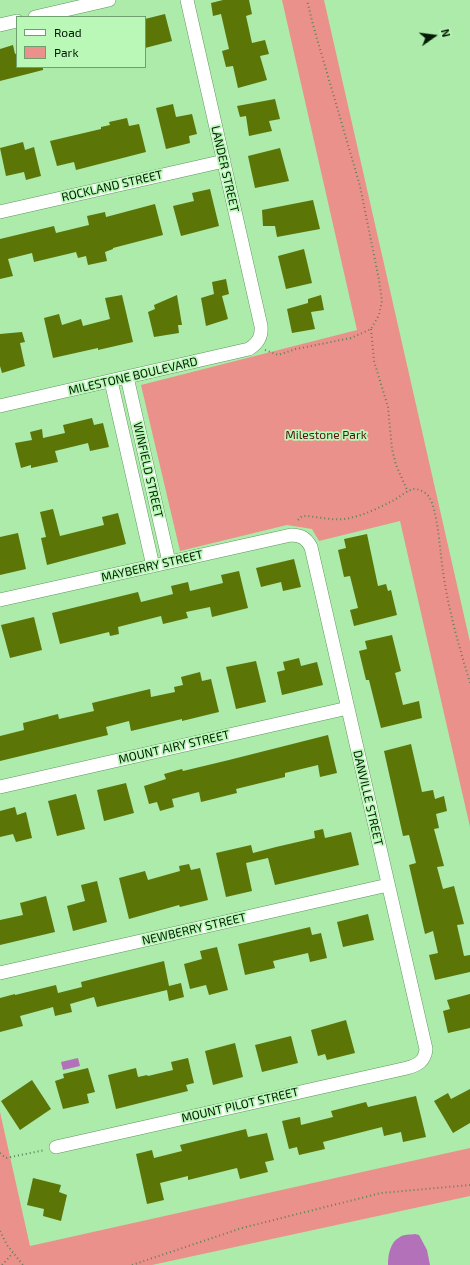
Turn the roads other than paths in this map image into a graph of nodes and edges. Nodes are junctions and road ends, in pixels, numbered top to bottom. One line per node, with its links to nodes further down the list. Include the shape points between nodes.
1 (109, 0): 3 (street)
2 (187, 0): 6 (street, LANDER STREET)
3 (39, 16)
4 (16, 21): 5 (street)
5 (0, 25)
6 (224, 161): 7 (street, ROCKLAND STREET); 8 (street, LANDER STREET, via 261,326)
7 (0, 212)
8 (258, 341): 9 (street, MILESTONE BOULEVARD, via 249,349)
9 (127, 377): 10 (street, MILESTONE BOULEVARD); 13 (street, WINFIELD STREET)
10 (111, 381): 11 (street, MILESTONE BOULEVARD); 14 (street, WINFIELD STREET)
11 (0, 406)
12 (304, 538): 13 (street, MAYBERRY STREET, via 291,534); 16 (street, DANVILLE STREET, via 311,546)
13 (169, 562): 14 (street, MAYBERRY STREET)
14 (152, 566): 15 (street, MAYBERRY STREET)
15 (0, 600)
16 (348, 708): 17 (street, MOUNT AIRY STREET); 18 (street, DANVILLE STREET)
17 (0, 787)
18 (388, 885): 19 (street, NEWBERRY STREET); 20 (street, DANVILLE STREET, via 426,1049)
19 (0, 973)
20 (422, 1060): 21 (street, MOUNT PILOT STREET, via 417,1065 407,1068)
21 (56, 1147)

